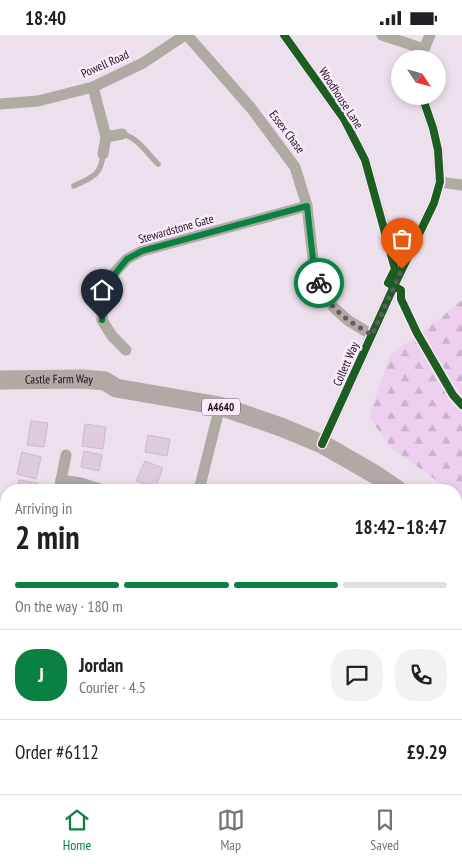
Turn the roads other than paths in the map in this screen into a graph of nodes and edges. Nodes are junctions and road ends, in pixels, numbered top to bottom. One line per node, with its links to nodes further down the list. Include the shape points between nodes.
1 (186, 35): 7 (street, Powell Road, via 143,63); 17 (street, Essex Chase, via 251,108 295,167)
2 (284, 35): 18 (street, Woodhouse Lane, via 344,119 365,161 386,235)
3 (382, 35): 5 (street)
4 (430, 35): 6 (street)
5 (414, 50)
6 (424, 50)
7 (93, 87): 8 (street, Powell Road, via 38,101); 11 (street)
8 (0, 104)
9 (425, 105): 14 (street, Collett Way, via 438,150)
10 (122, 134): 11 (street); 13 (lane, via 136,140)
11 (106, 137): 12 (street)
12 (103, 154): 16 (lane, via 99,170)
13 (158, 163)
14 (440, 182): 15 (street); 18 (street, Collett Way)
15 (462, 185)
16 (74, 186)
17 (307, 206): 19 (street, Essex Chase, via 319,286 334,308); 20 (street, Stewardstone Gate, via 142,251 127,259 106,287 102,320)
18 (412, 251): 19 (street, Collett Way)
19 (372, 335): 25 (street, Collett Way)
20 (126, 349)
21 (0, 379): 22 (main road, Castle Farm Way / A4640, via 82,379 105,381)
22 (116, 388): 23 (main road, Castle Farm Way / A4640, via 103,393); 24 (main road, Castle Farm Way / A4640)
23 (0, 392)
24 (220, 406): 25 (main road, Castle Farm Way / A4640); 30 (street)
25 (322, 444): 31 (main road, Castle Farm Way / A4640)
26 (66, 455): 27 (street)
27 (60, 484)
28 (70, 484): 29 (street)
29 (84, 484)
30 (200, 484)
31 (389, 484)

